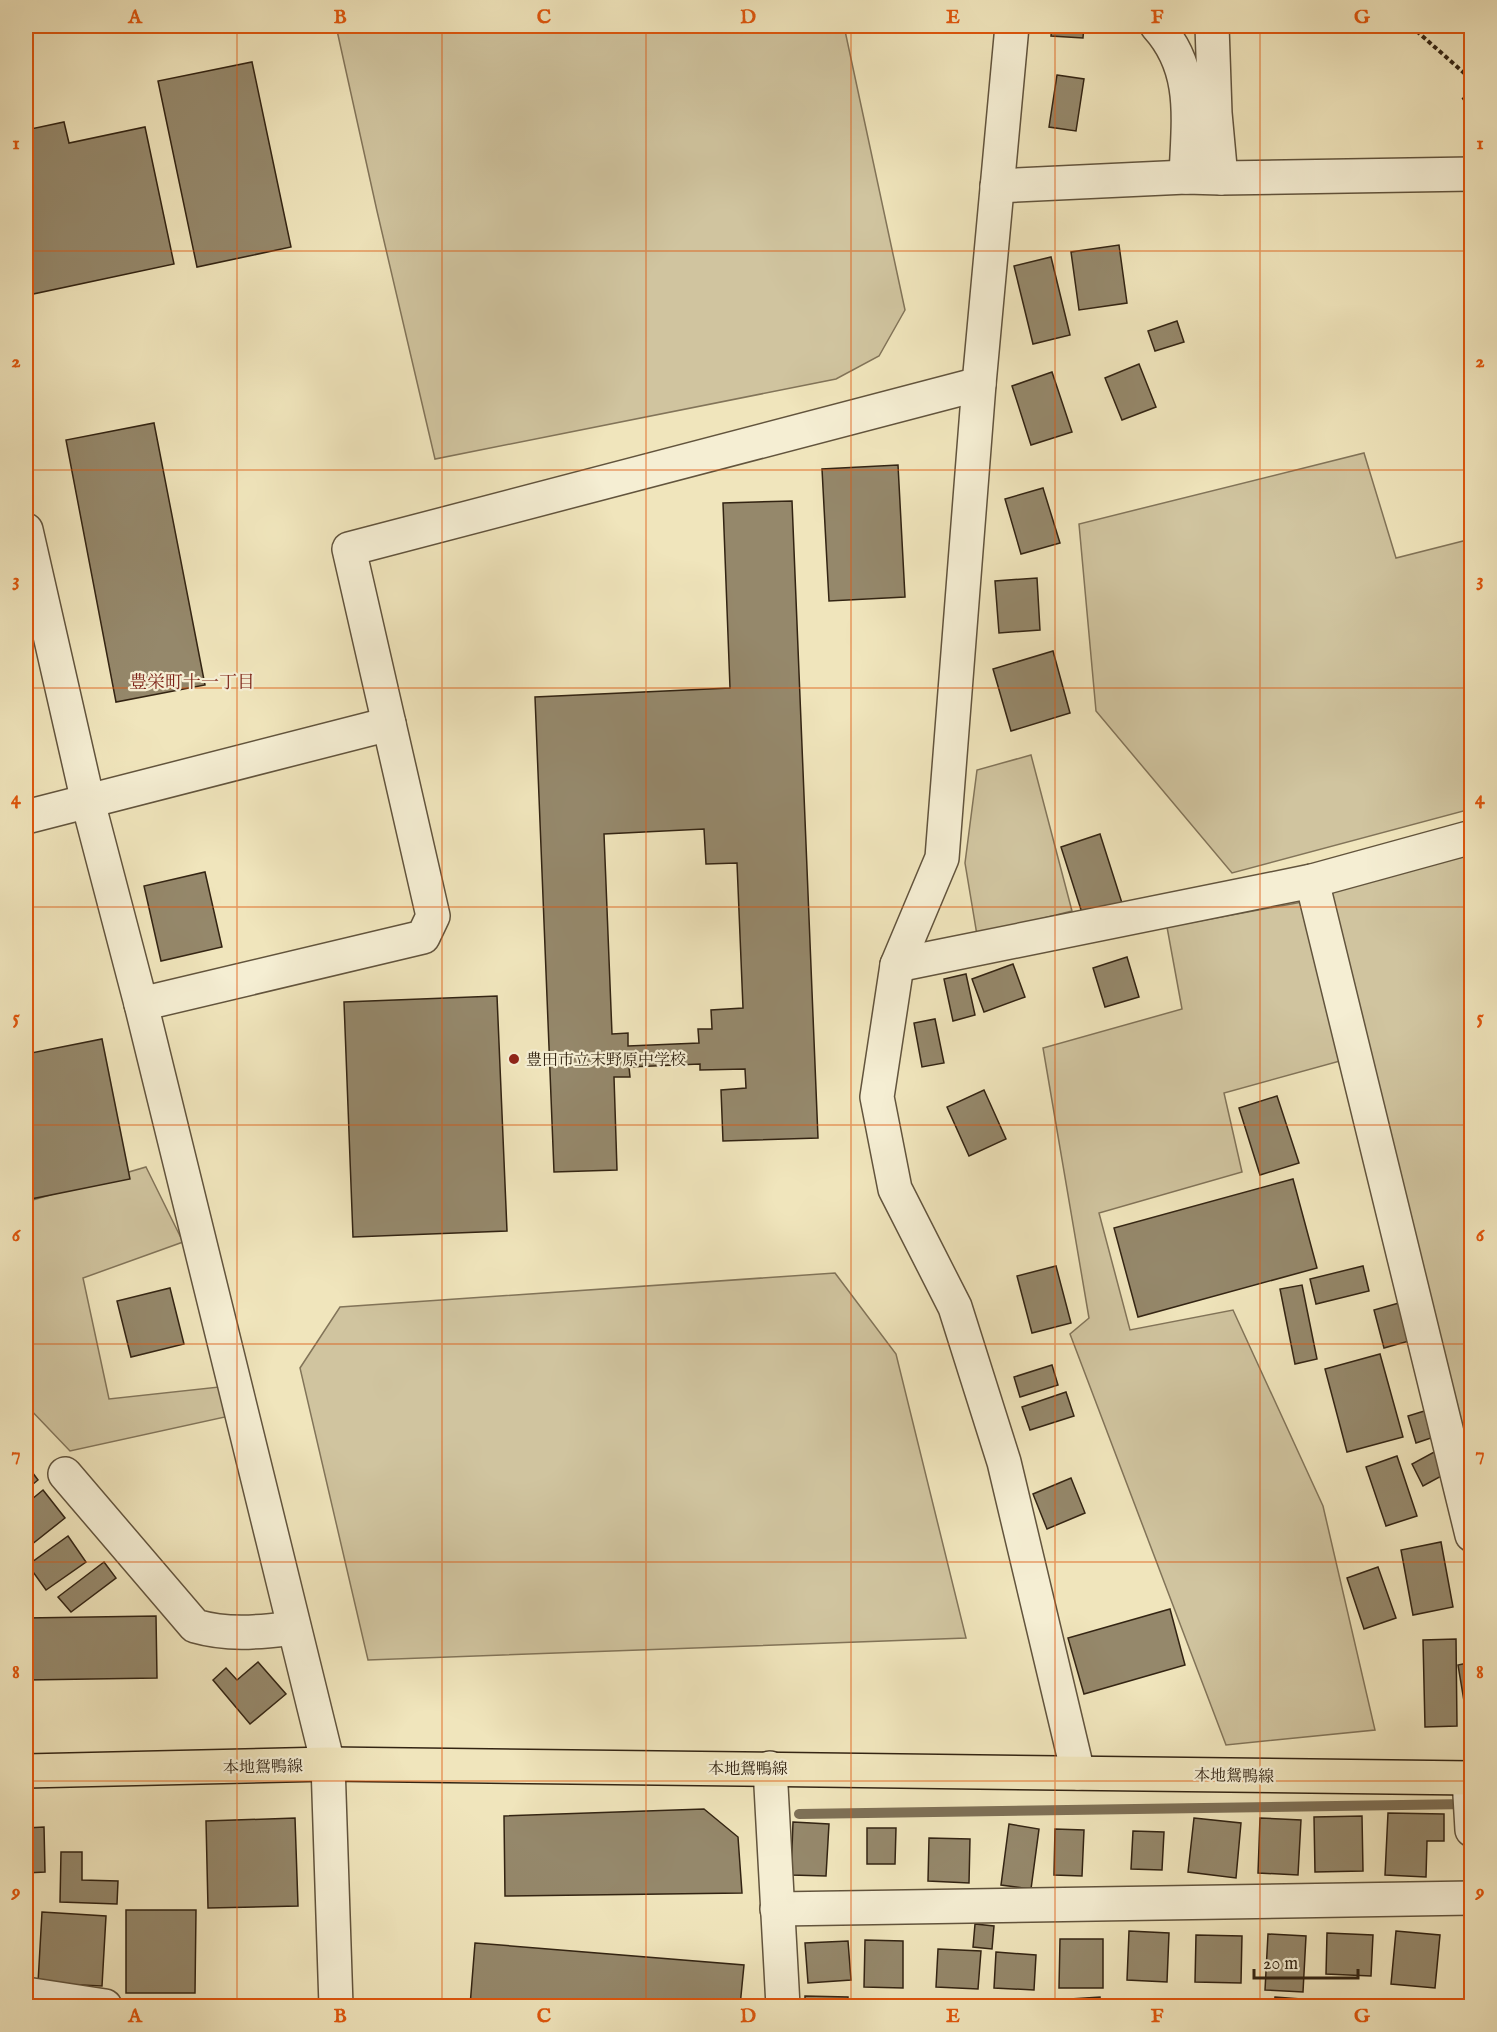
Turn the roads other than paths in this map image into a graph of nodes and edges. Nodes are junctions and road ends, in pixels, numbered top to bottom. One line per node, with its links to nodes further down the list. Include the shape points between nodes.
1 (1012, 26): 7 (street)
2 (1156, 26): 5 (street, via 1170,41 1181,64 1189,98)
3 (1212, 26): 6 (street)
4 (1472, 174): 6 (street)
5 (1186, 177): 6 (street); 7 (street)
6 (1221, 178)
7 (997, 186): 8 (street)
8 (979, 384): 10 (street, via 349,549); 15 (street, via 942,858)
9 (26, 530): 11 (street)
10 (389, 724): 11 (street); 16 (street, via 433,916 423,937)
11 (88, 802): 12 (street); 16 (street)
12 (26, 817)
13 (1472, 837): 14 (street)
14 (1312, 881): 15 (street); 18 (street)
15 (897, 966): 23 (street, via 877,1097 895,1189 954,1307 1004,1462)
16 (141, 1004): 19 (street)
17 (65, 1474): 19 (street, via 195,1626 217,1632 252,1633)
18 (1472, 1534)
19 (294, 1628): 20 (street)
20 (328, 1764): 21 (main road, 本地鴛鴨線); 22 (main road, 本地鴛鴨線); 30 (street)
21 (770, 1768): 23 (main road, 本地鴛鴨線); 27 (street)
22 (26, 1771)
23 (1078, 1773): 24 (main road, 本地鴛鴨線)
24 (1471, 1778): 25 (street)
25 (1472, 1830)
26 (1472, 1898): 27 (street)
27 (777, 1909): 31 (street)
28 (26, 1994): 29 (street)
29 (105, 2007)
30 (336, 2007)
31 (783, 2007)

